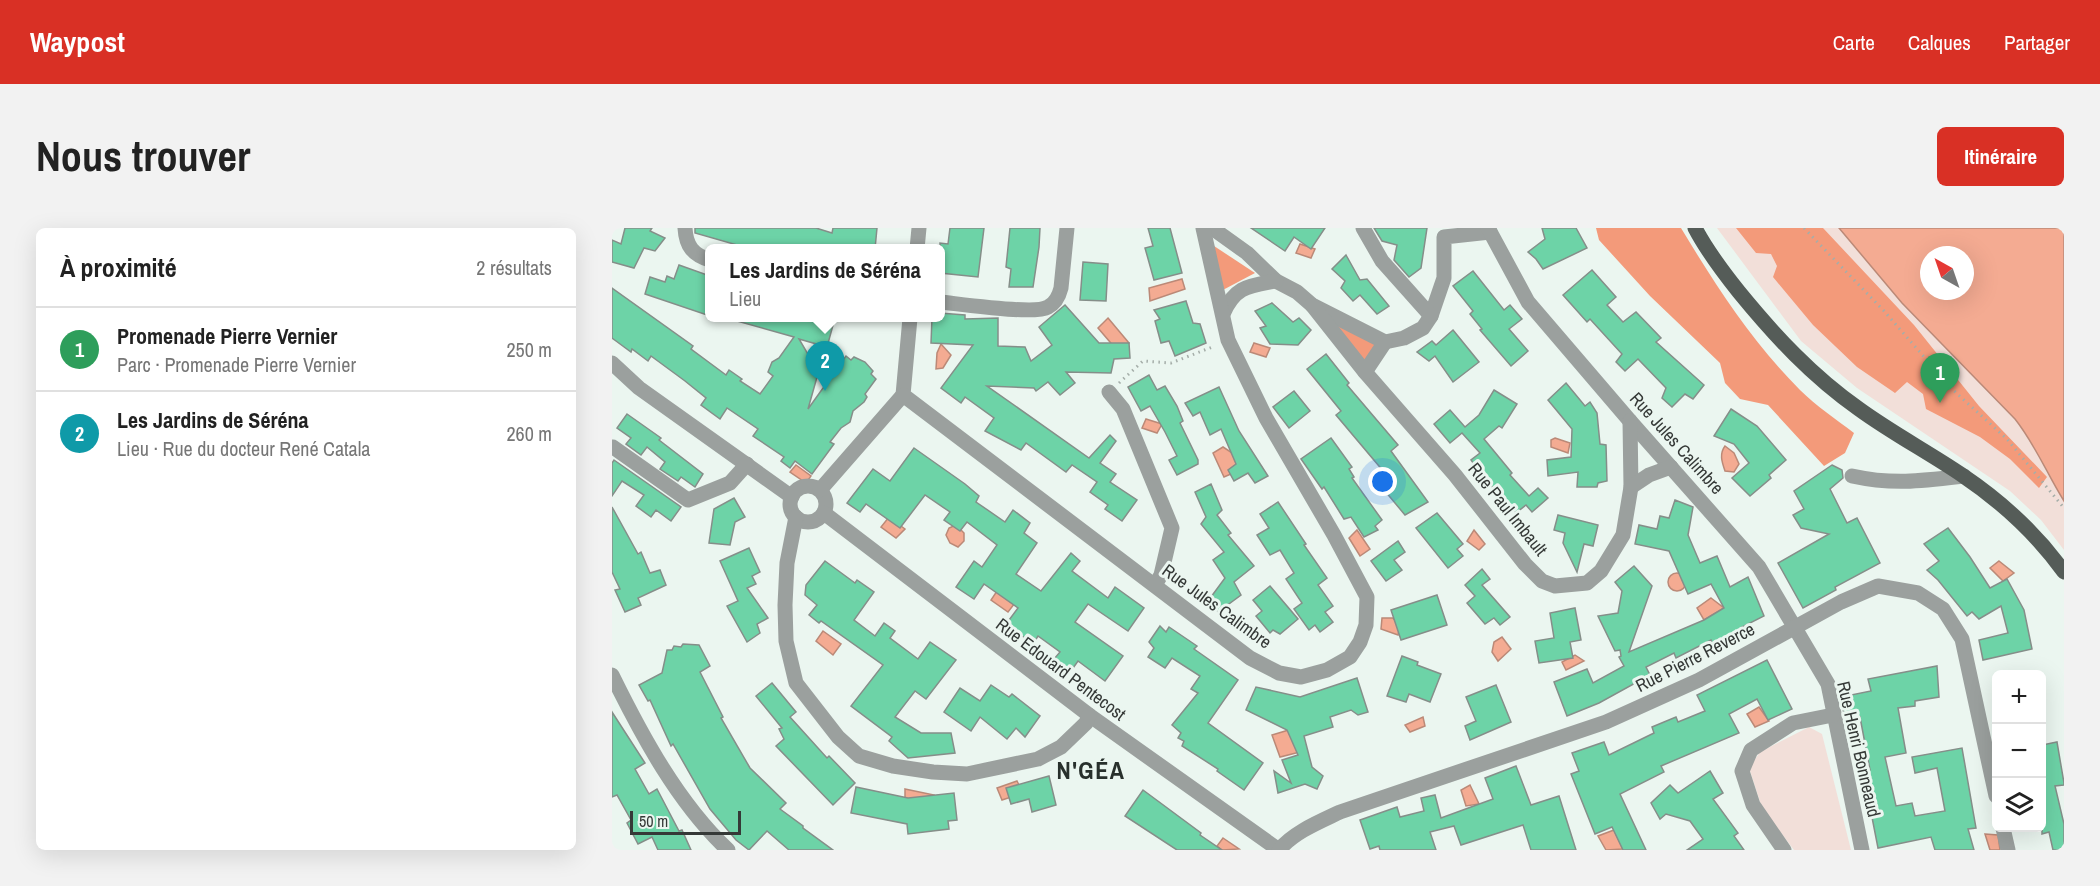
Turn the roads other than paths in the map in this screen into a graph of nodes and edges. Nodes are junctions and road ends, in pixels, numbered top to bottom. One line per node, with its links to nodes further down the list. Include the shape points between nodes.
1 (685, 228): 11 (street, via 689,248)
2 (919, 228): 10 (street)
3 (1067, 228): 13 (street, via 1061,288 1049,307 1034,310)
4 (1203, 228): 15 (street, Rue Jules Calimbre)
5 (1212, 228): 12 (street, Rue Paul Imbault, via 1248,253)
6 (1363, 228): 16 (street, via 1382,261)
7 (1695, 228): 28 (main road, via 1721,269 1803,364 1859,410)
8 (1489, 230): 9 (street); 23 (street, Rue Jules Calimbre, via 1528,302)
9 (1445, 232): 16 (street, via 1444,278)
10 (917, 244)
11 (705, 258)
12 (1276, 281): 14 (street, Rue Paul Imbault); 15 (street, via 1246,286 1230,299)
13 (945, 302)
14 (1312, 305): 18 (street, Rue Paul Imbault); 20 (street, Rue Paul Imbault)
15 (1223, 314): 36 (street, Rue Jules Calimbre, via 1228,340 1266,418 1367,597 1366,625 1350,657 1327,670 1301,677 1279,673 1250,658)
16 (1431, 316): 18 (street, via 1423,328)
17 (910, 322): 22 (street)
18 (1385, 342): 20 (street)
19 (612, 363): 25 (street, via 639,388)
20 (1365, 372): 29 (street, Rue Paul Imbault, via 1542,581 1555,586 1587,583 1601,571 1623,535)
21 (1109, 392): 36 (street, via 1123,409 1172,528)
22 (903, 395): 30 (street); 36 (street, Rue Jules Calimbre)
23 (1630, 421): 26 (street, Rue Jules Calimbre); 29 (street, Rue Paul Imbault)
24 (613, 447): 25 (street, via 688,500 730,483)
25 (747, 464): 31 (street)
26 (1671, 467): 29 (street); 34 (street, Rue Jules Calimbre)
27 (1852, 476): 28 (street, via 1908,483)
28 (1964, 476): 35 (main road, via 2030,530)
29 (1631, 487)
30 (820, 490): 31 (street, via 802,487); 32 (street, via 826,502)
31 (792, 496): 33 (street, via 790,508)
32 (824, 513): 33 (street, via 808,522); 39 (street, Rue Edouard Pentecost)
33 (796, 517): 39 (street, via 787,563 785,605 786,641 796,683 838,737 859,756 913,769 967,774 1038,759 1061,747 1086,723)
34 (1734, 538): 37 (street, Rue Henri Bonneaud, via 1759,567)
35 (2064, 572)
36 (1155, 585)
37 (1795, 626): 40 (street, Rue Henri Bonneaud, via 1828,684); 41 (street, Rue Pierre Reverce, via 1878,586 1918,592 1943,609 1962,639); 44 (street, Rue Pierre Reverce, via 1699,680 1606,722 1340,812 1285,842)
38 (612, 675): 43 (street, via 669,777)
39 (1089, 715): 44 (street, Rue Edouard Pentecost)
40 (1833, 715): 45 (street, via 1793,723 1751,750 1742,771 1753,805); 46 (street, Rue Henri Bonneaud)
41 (1992, 778)
42 (2004, 832): 47 (street)
43 (728, 850)
44 (1279, 850)
45 (1784, 850)
46 (1862, 850)
47 (2008, 850)

